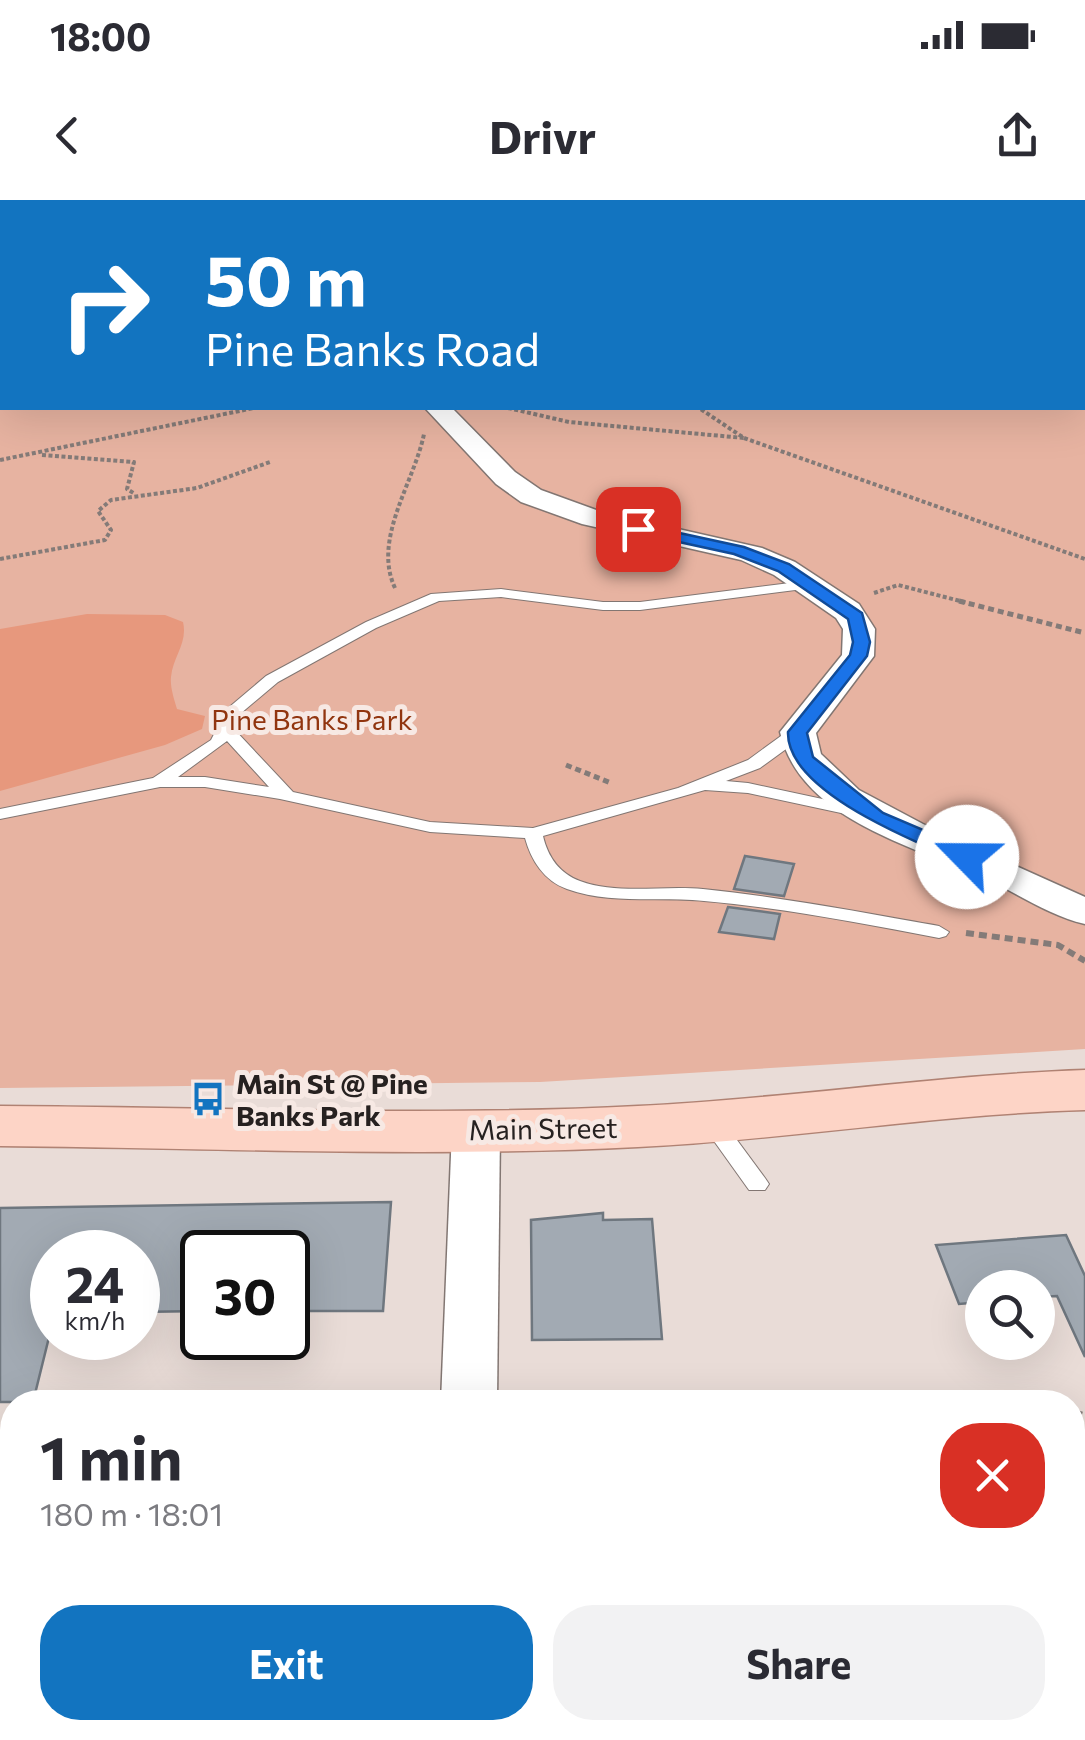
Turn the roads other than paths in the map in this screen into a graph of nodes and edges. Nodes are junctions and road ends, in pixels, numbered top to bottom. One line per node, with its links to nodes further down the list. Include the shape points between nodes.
1 (431, 419): 2 (street, via 477,442 511,484 532,497 593,518 739,550)
2 (806, 585): 3 (lane, via 640,606 481,592 436,598 272,679 233,712); 4 (street, via 842,604 860,629 858,656)
3 (227, 731): 5 (lane, via 201,757); 7 (lane)
4 (798, 732): 6 (lane, via 754,764); 9 (street, via 805,760)
5 (158, 782): 7 (lane, via 205,782); 8 (lane)
6 (702, 784): 9 (lane, via 766,791); 10 (lane)
7 (288, 796): 10 (lane, via 430,827)
8 (0, 814)
9 (876, 817): 11 (street)
10 (534, 833): 12 (lane, via 550,872 572,885 756,900)
11 (1085, 912)
12 (940, 932)
13 (1085, 1090): 14 (main road, Main Street)
14 (712, 1122): 16 (main road, Main Street); 17 (lane)
15 (0, 1126): 16 (main road, Main Street)
16 (476, 1130): 18 (street)
17 (757, 1184)
18 (469, 1390)

